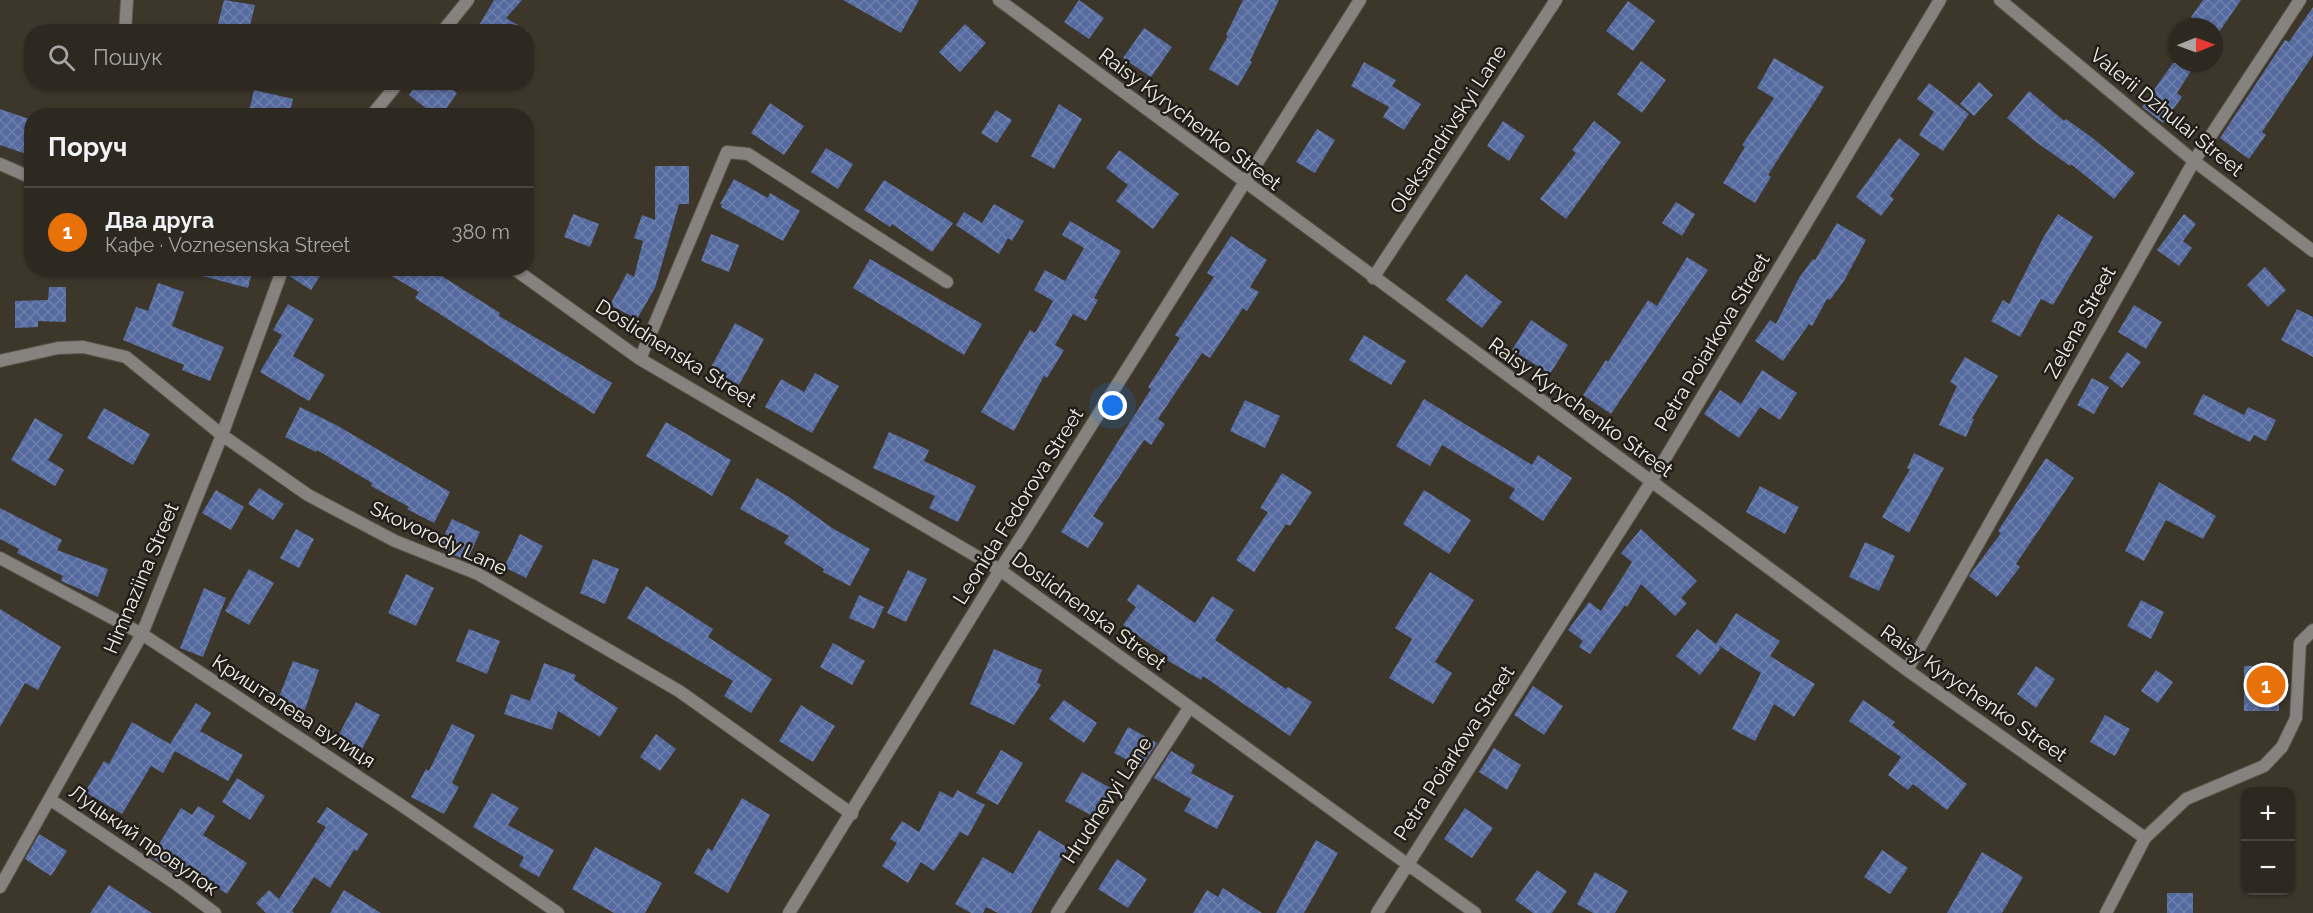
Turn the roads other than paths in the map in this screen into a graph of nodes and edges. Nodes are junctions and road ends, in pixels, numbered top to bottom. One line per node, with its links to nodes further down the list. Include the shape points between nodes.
1 (127, 0): 9 (street)
2 (468, 0): 10 (street)
3 (999, 0): 16 (street, Raisy Kyrychenko Street)
4 (1360, 0): 16 (street, Leonida Fedorova Street)
5 (1556, 0): 20 (street, Oleksandrivskyi Lane)
6 (1940, 0): 25 (street, Petra Poiarkova Street)
7 (2000, 0): 13 (street, Valerii Dzhulai Street)
8 (2300, 0): 13 (street, Zelena Street)
9 (126, 24)
10 (448, 24)
11 (392, 90): 12 (street)
12 (378, 108)
13 (2194, 161): 17 (street, Valerii Dzhulai Street); 30 (street, Zelena Street)
14 (0, 164): 15 (street)
15 (24, 174)
16 (1245, 184): 20 (street, Raisy Kyrychenko Street); 27 (street, Leonida Fedorova Street)
17 (2313, 251)
18 (280, 276): 24 (street, Himnaziina Street)
19 (524, 276): 22 (street, Doslidnenska Street)
20 (1372, 279): 25 (street, Raisy Kyrychenko Street)
21 (947, 282): 22 (street, via 748,154 727,152)
22 (640, 358): 27 (street, Doslidnenska Street)
23 (0, 361): 24 (street, Skovorody Lane, via 58,348 83,347 126,357)
24 (222, 435): 29 (street, Himnaziina Street); 33 (street, Skovorody Lane, via 308,495 395,541 478,574 679,692)
25 (1651, 482): 30 (street, Raisy Kyrychenko Street); 35 (street, Petra Poiarkova Street)
26 (0, 558): 29 (street, Кришталева вулиця)
27 (1000, 570): 31 (street, Doslidnenska Street); 33 (street, Leonida Fedorova Street)
28 (2313, 630): 34 (street, via 2300,643 2296,717 2282,747 2264,766 2186,799)
29 (142, 634): 32 (street, Himnaziina Street); 38 (street, Кришталева вулиця)
30 (1907, 670): 34 (street, Raisy Kyrychenko Street)
31 (1189, 708): 35 (street, Doslidnenska Street); 40 (street, Hrudnevyi Lane)
32 (51, 800): 36 (street, Himnaziina Street); 37 (street, Луцький провулок)
33 (852, 814): 39 (street, Leonida Fedorova Street)
34 (2145, 838): 43 (street)
35 (1406, 864): 41 (street, Petra Poiarkova Street); 42 (street, Doslidnenska Street)
36 (0, 887)
37 (215, 913)
38 (558, 913)
39 (789, 913)
40 (1058, 913)
41 (1377, 913)
42 (1475, 913)
43 (2106, 913)

